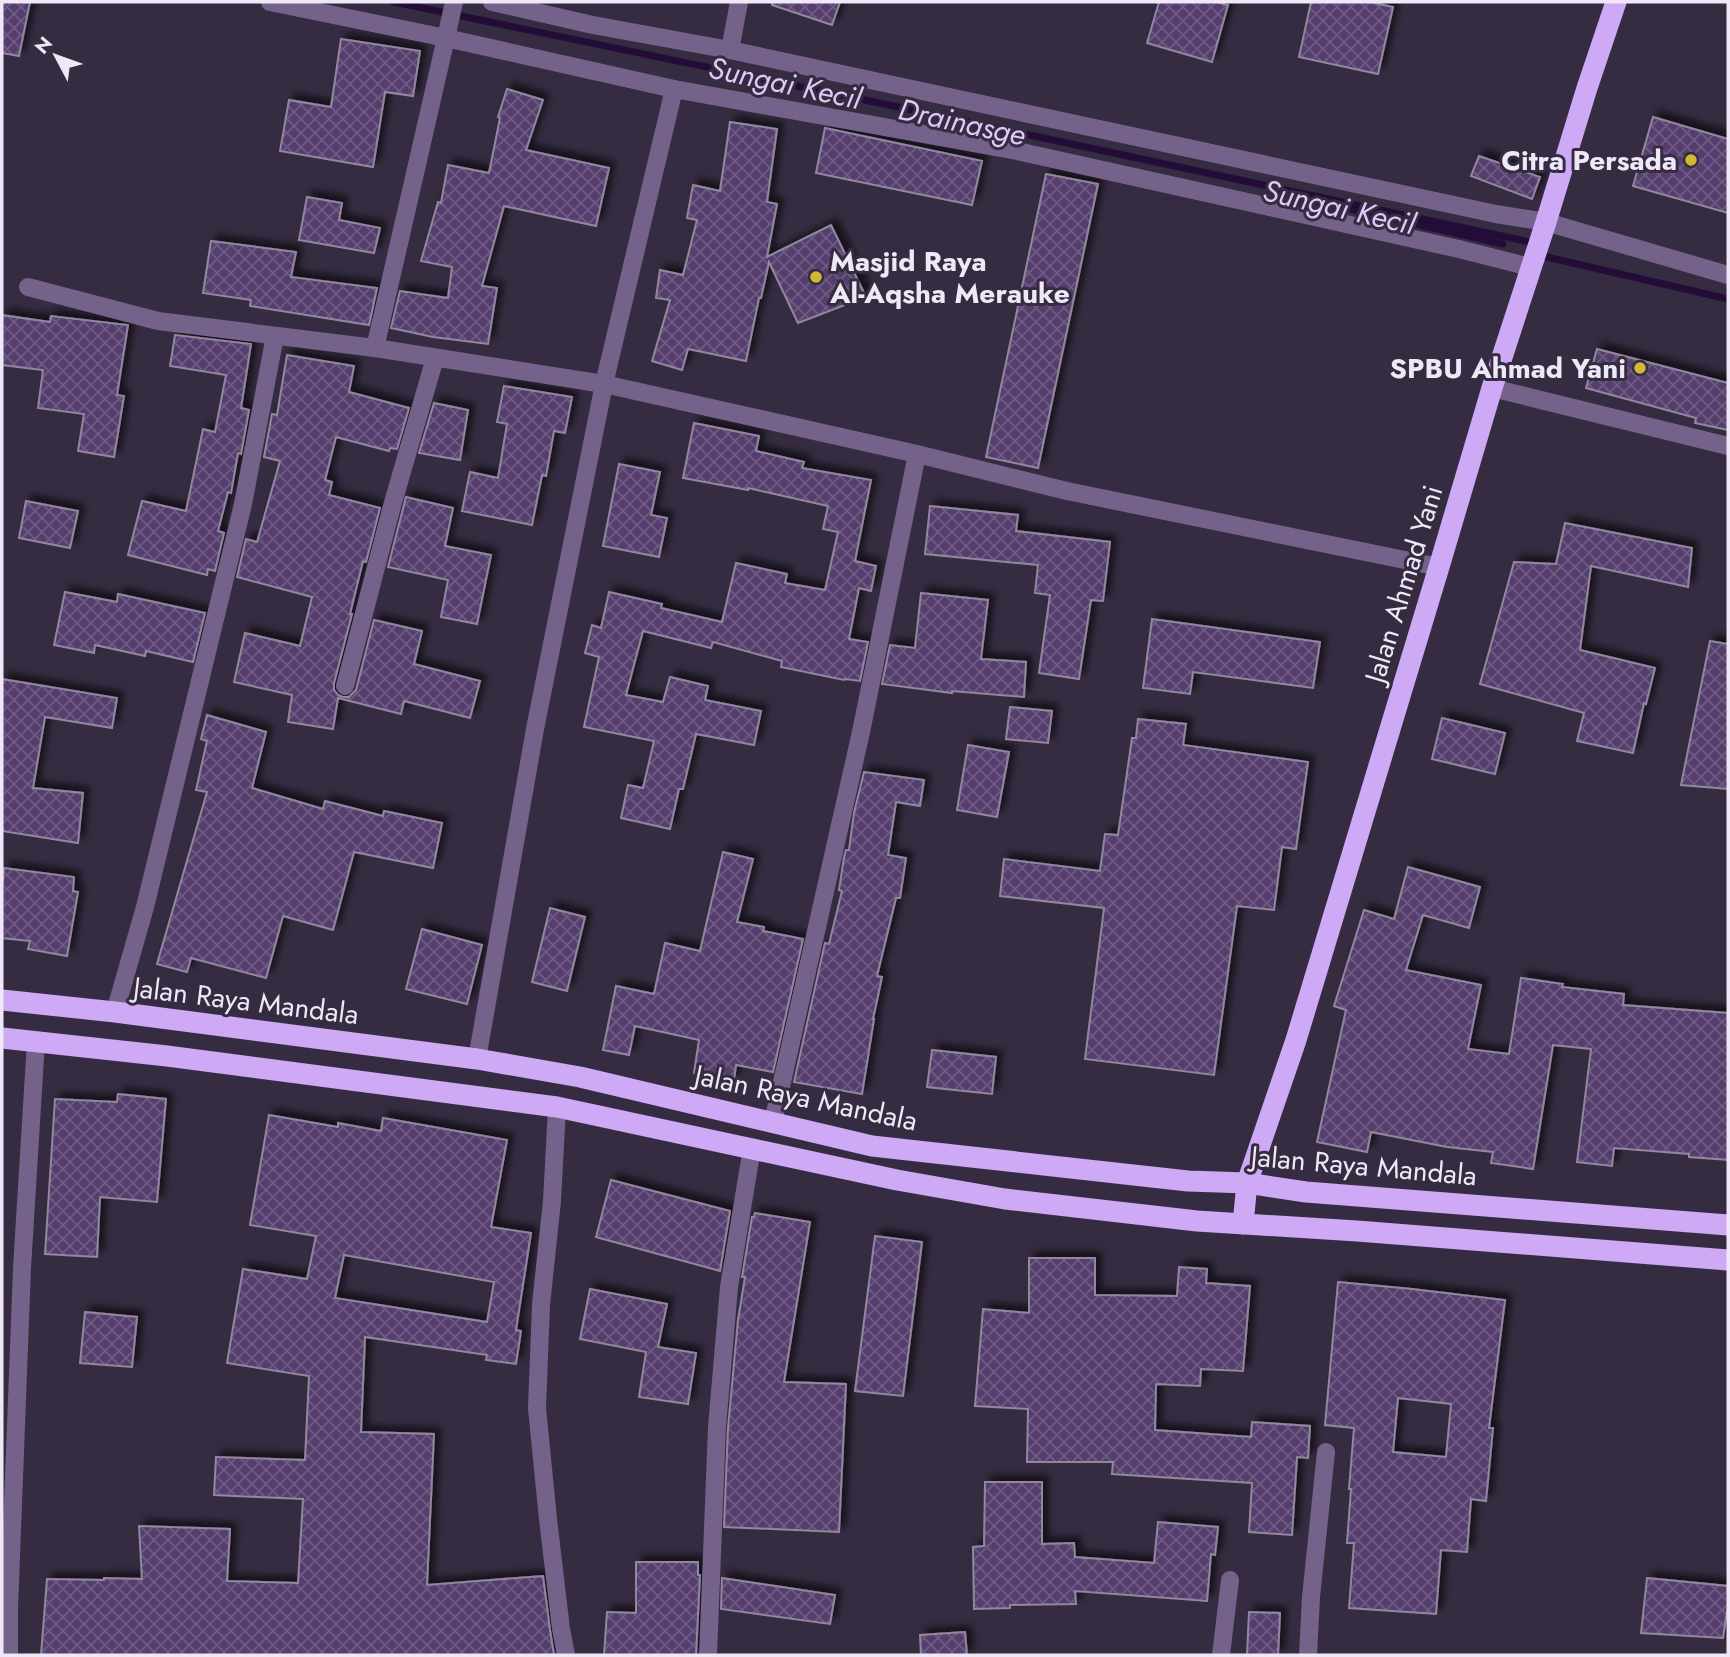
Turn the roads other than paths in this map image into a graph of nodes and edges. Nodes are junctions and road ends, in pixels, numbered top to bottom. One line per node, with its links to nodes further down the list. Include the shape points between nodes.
1 (270, 2): 6 (street)
2 (492, 2): 7 (street)
3 (738, 2): 7 (street)
4 (1616, 2): 9 (highway, Jalan Ahmad Yani)
5 (454, 3): 6 (street)
6 (447, 34): 8 (street); 14 (street)
7 (730, 50): 9 (street)
8 (674, 89): 10 (street, via 1017,150); 16 (street)
9 (1544, 226): 10 (highway, Jalan Ahmad Yani); 11 (street)
10 (1531, 263): 17 (highway, Jalan Ahmad Yani)
11 (1728, 275)
12 (28, 287): 13 (street, via 158,321)
13 (275, 336): 14 (street); 23 (street, via 243,504)
14 (374, 348): 15 (street)
15 (435, 358): 16 (street); 21 (street)
16 (604, 384): 19 (street); 28 (street)
17 (1492, 388): 18 (street); 20 (highway, Jalan Ahmad Yani)
18 (1728, 446)
19 (917, 454): 20 (street, via 1067,491); 30 (street, via 862,732)
20 (1439, 567): 32 (highway, Jalan Ahmad Yani, via 1296,1040)
21 (345, 686)
22 (2, 1000): 23 (highway, Jalan Raya Mandala)
23 (116, 1012): 24 (highway, Jalan Raya Mandala)
24 (175, 1021): 27 (highway); 28 (highway, Jalan Raya Mandala)
25 (2, 1038): 26 (highway)
26 (36, 1041): 27 (highway); 37 (street)
27 (167, 1056): 29 (highway)
28 (477, 1059): 30 (highway, Jalan Raya Mandala, via 580,1077)
29 (557, 1107): 31 (highway); 40 (street, via 537,1408)
30 (773, 1122): 32 (highway, Jalan Raya Mandala, via 872,1146 1188,1181)
31 (752, 1148): 33 (highway, via 1005,1199); 41 (street, via 729,1287 717,1427)
32 (1247, 1183): 33 (highway, Jalan Ahmad Yani); 34 (highway, Jalan Raya Mandala, via 1306,1192)
33 (1243, 1224): 35 (highway)
34 (1728, 1224)
35 (1728, 1260)
36 (1326, 1452): 43 (street)
37 (7, 1535): 39 (street)
38 (1230, 1580): 42 (street)
39 (9, 1655)
40 (566, 1655)
41 (708, 1655)
42 (1221, 1655)
43 (1308, 1655)

